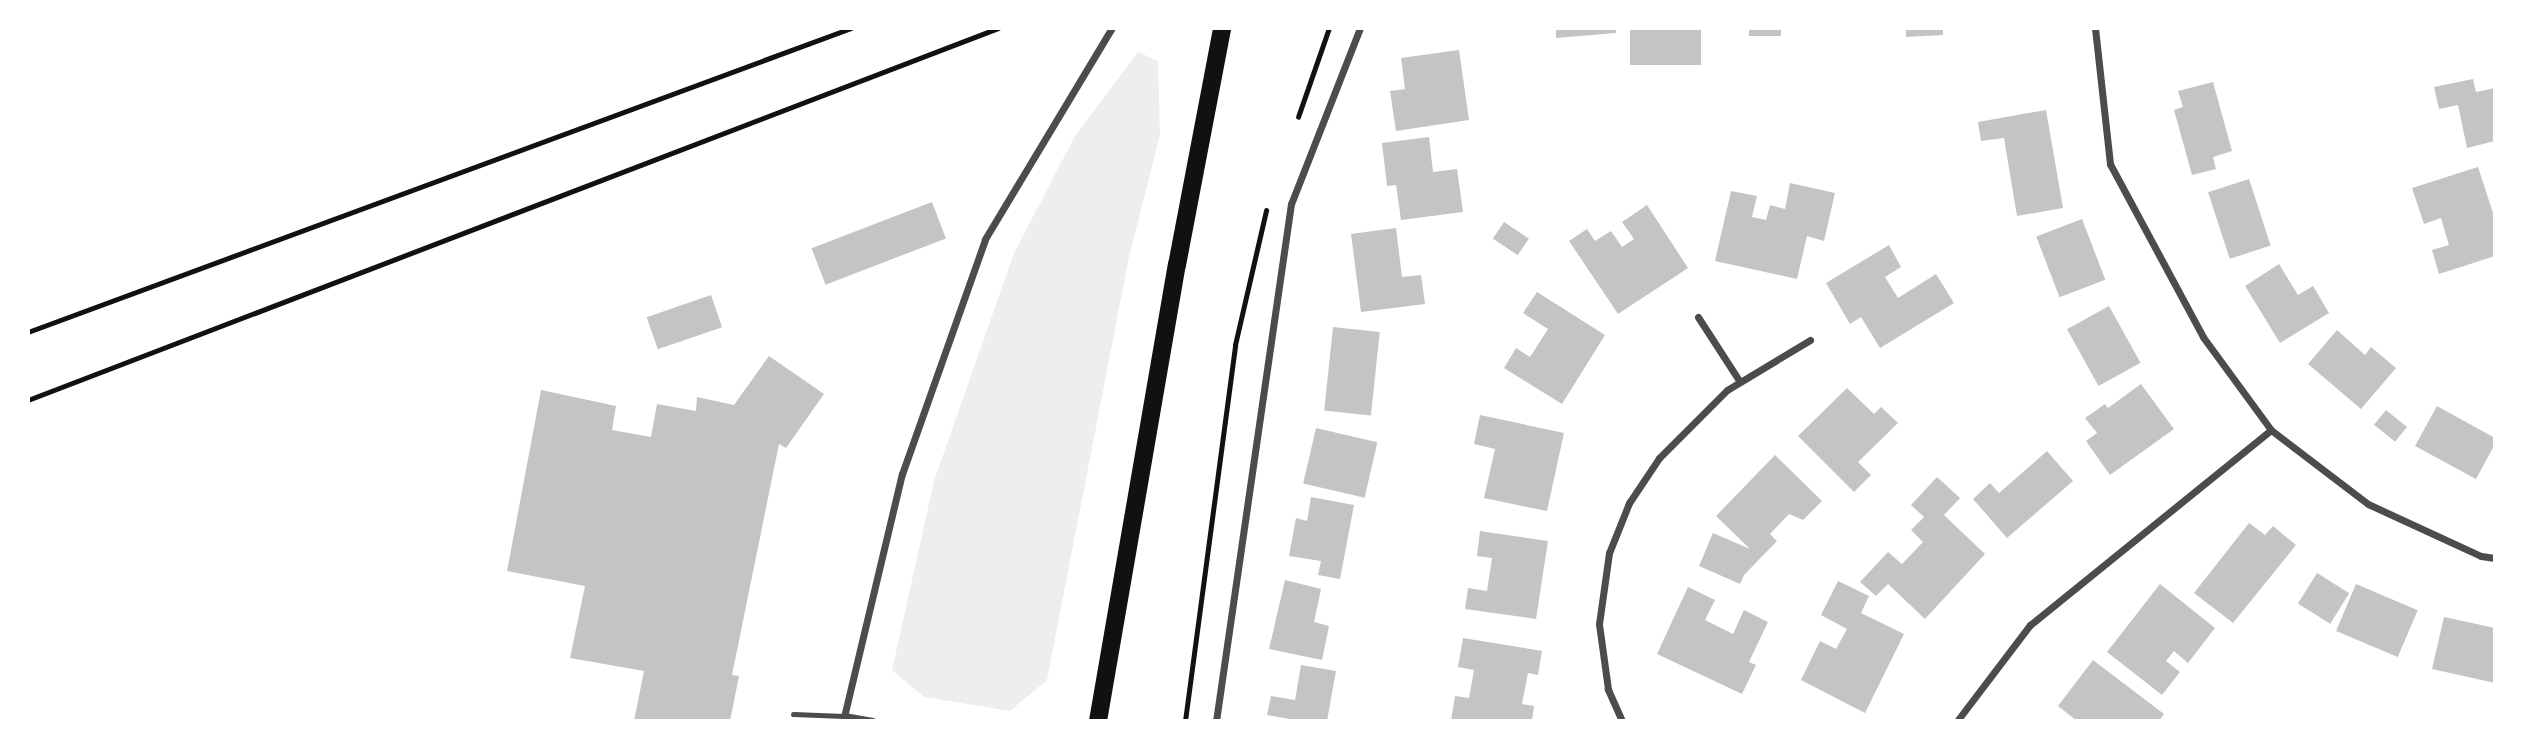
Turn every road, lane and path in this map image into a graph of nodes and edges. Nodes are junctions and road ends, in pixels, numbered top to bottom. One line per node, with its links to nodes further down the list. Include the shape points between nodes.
1 (851, 28): 8 (path)
2 (998, 28): 11 (path)
3 (1112, 28): 15 (street, via 985,239 902,474)
4 (1222, 28): 17 (main road)
5 (1360, 28): 18 (street, via 1291,204)
6 (2095, 28): 12 (street, via 2110,164 2203,337)
7 (1698, 317): 10 (street)
8 (28, 332)
9 (1810, 340): 10 (street)
10 (1740, 382): 19 (street, via 1659,458 1629,503 1609,553 1599,624 1608,689)
11 (28, 400)
12 (2271, 430): 13 (street, via 2368,504 2481,556); 20 (street, via 2030,625)
13 (2495, 558)
14 (793, 714): 15 (lane)
15 (844, 719): 16 (street)
16 (873, 721)
17 (1098, 721)
18 (1216, 721)
19 (1622, 721)
20 (1958, 721)

